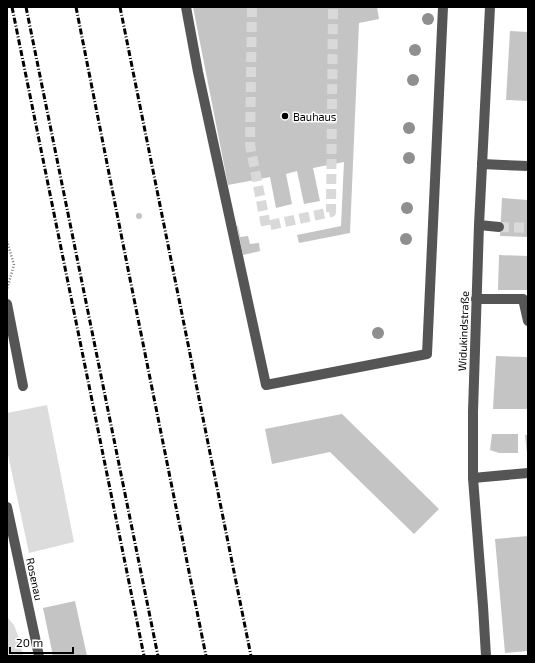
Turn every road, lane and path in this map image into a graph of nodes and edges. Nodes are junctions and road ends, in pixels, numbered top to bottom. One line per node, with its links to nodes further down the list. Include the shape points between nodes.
1 (186, 7): 2 (street, via 266,384 427,354)
2 (443, 7)
3 (490, 7): 4 (street, Widukindstraße)
4 (482, 164): 5 (street); 6 (street, Widukindstraße)
5 (528, 166)
6 (479, 225): 7 (street); 10 (street, Widukindstraße)
7 (499, 227)
8 (7, 241): 9 (path, via 14,265)
9 (7, 290)
10 (476, 299): 12 (street, via 523,299); 15 (street, Widukindstraße)
11 (7, 304): 13 (street)
12 (528, 321)
13 (23, 386)
14 (528, 473): 15 (street)
15 (473, 478): 18 (street, Widukindstraße)
16 (7, 507): 17 (street, Rosenau)
17 (39, 656)
18 (486, 656)

